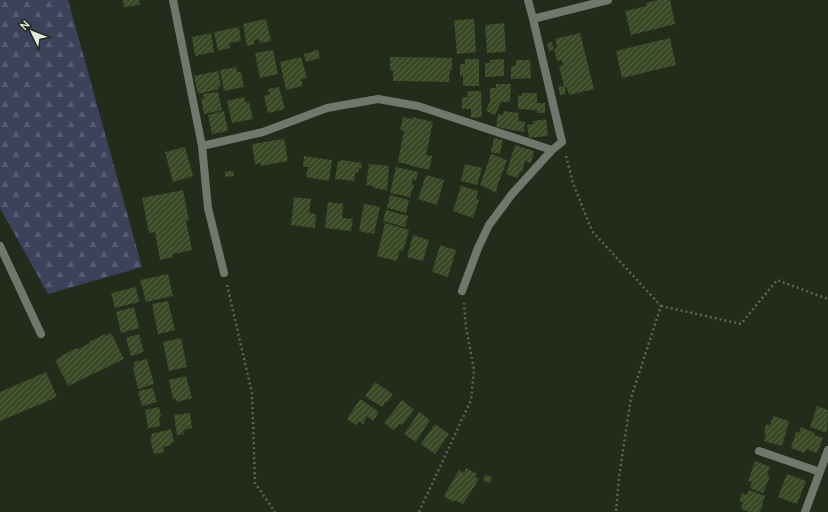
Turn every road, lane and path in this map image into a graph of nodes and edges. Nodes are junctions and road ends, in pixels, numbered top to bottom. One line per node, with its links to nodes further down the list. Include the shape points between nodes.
1 (173, 0): 6 (street)
2 (528, 0): 4 (street)
3 (608, 0): 4 (street)
4 (534, 19): 5 (street)
5 (562, 142): 7 (street); 12 (path, via 573,183 592,231)
6 (202, 146): 7 (street, via 263,132 327,108 378,99 418,106); 9 (street, via 208,208)
7 (552, 150): 10 (street, via 512,194 489,225)
8 (0, 246): 13 (street)
9 (224, 273): 17 (path, via 252,393 255,483)
10 (462, 291): 18 (path, via 474,370 470,400)
11 (828, 299): 12 (path, via 777,280 741,324)
12 (661, 306): 19 (path, via 632,398)
13 (41, 334)
14 (828, 450): 16 (street)
15 (759, 451): 16 (street)
16 (820, 472): 20 (street)
17 (275, 512)
18 (419, 512)
19 (616, 512)
20 (805, 512)

